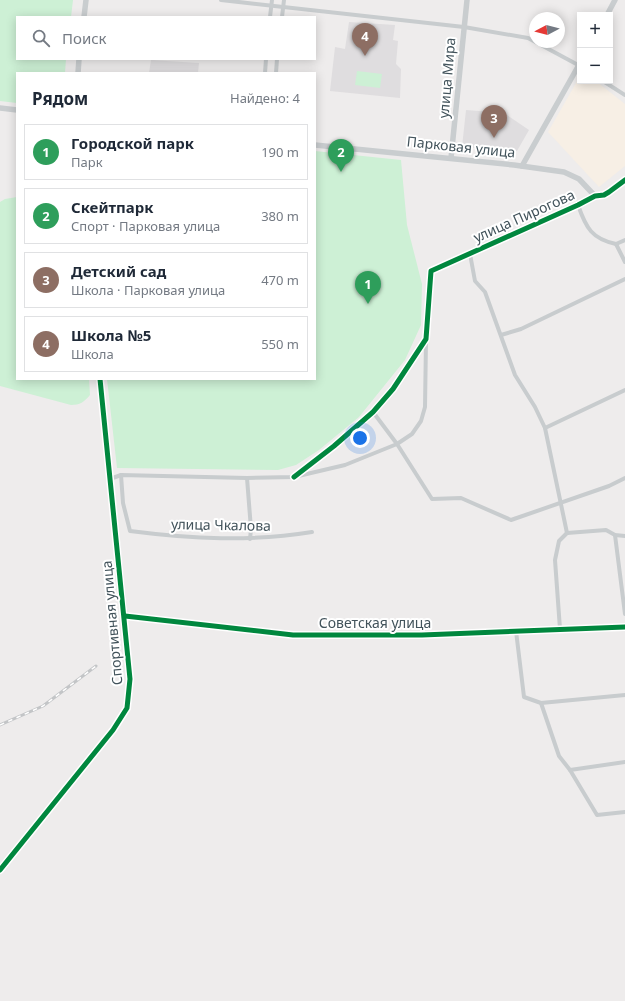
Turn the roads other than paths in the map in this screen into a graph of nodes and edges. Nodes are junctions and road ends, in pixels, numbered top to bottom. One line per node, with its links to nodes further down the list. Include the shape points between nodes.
1 (86, 0): 10 (street)
2 (221, 0): 7 (street)
3 (272, 0): 7 (street)
4 (284, 0): 8 (street)
5 (467, 0): 13 (street, улица Мира)
6 (615, 0): 9 (street)
7 (271, 5): 8 (street); 11 (street)
8 (283, 6): 12 (street); 13 (street)
9 (609, 12)
10 (84, 16)
11 (270, 16)
12 (282, 16)
13 (464, 27): 17 (street, via 528,38); 27 (street, улица Мира)
14 (79, 60): 19 (street)
15 (266, 60): 20 (street)
16 (277, 60): 21 (street)
17 (577, 63)
18 (577, 70): 28 (street)
19 (78, 72)
20 (265, 72)
21 (276, 72)
22 (608, 84): 23 (street)
23 (625, 95)
24 (0, 108): 25 (street)
25 (16, 110)
26 (316, 145): 27 (street, Парковая улица)
27 (451, 158): 28 (street, Парковая улица)
28 (522, 166): 30 (street, Парковая улица, via 568,173 579,179)
29 (625, 180): 30 (street, улица Пирогова, via 604,195)
30 (595, 196): 31 (street, улица Пирогова)
31 (578, 205): 33 (street, via 582,218 595,236); 34 (street, улица Пирогова)
32 (625, 240): 33 (street)
33 (616, 244): 35 (street)
34 (470, 254): 37 (street, via 475,281 485,292); 38 (street, улица Пирогова, via 430,271)
35 (625, 262)
36 (625, 279): 37 (street, via 521,329)
37 (501, 335): 42 (street, via 516,375 536,407)
38 (426, 339): 41 (street, via 393,388); 43 (street, via 425,407 421,421 412,434)
39 (100, 380): 48 (street, Спортивная улица)
40 (625, 390): 42 (street)
41 (373, 412): 43 (street); 45 (street)
42 (545, 428): 49 (street)
43 (397, 444): 45 (street, via 345,465); 49 (street, via 432,500 461,498 511,520)
44 (121, 475): 46 (street); 48 (street); 54 (street, улица Чкалова, via 123,503 130,531 185,538)
45 (294, 477): 46 (street)
46 (247, 478): 54 (street, via 252,528)
47 (625, 478): 49 (street, via 609,486)
48 (110, 479): 56 (street, Спортивная улица)
49 (561, 501): 51 (street)
50 (312, 532): 54 (street, улица Чкалова)
51 (567, 533): 52 (street, via 606,530); 58 (street, via 559,541 555,560)
52 (615, 535): 53 (street); 55 (street)
53 (625, 536)
54 (250, 539)
55 (625, 614)
56 (125, 616): 59 (street, Советская улица, via 292,635 422,635); 65 (street, Спортивная улица, via 130,679 127,708 113,730)
57 (625, 627): 58 (street, Советская улица)
58 (560, 629): 59 (street, Советская улица)
59 (516, 631): 61 (street, via 524,697)
60 (625, 695): 61 (street)
61 (540, 703): 63 (street, via 559,756)
62 (625, 762): 63 (street)
63 (570, 770): 64 (street, via 597,815)
64 (625, 812)
65 (0, 870)

